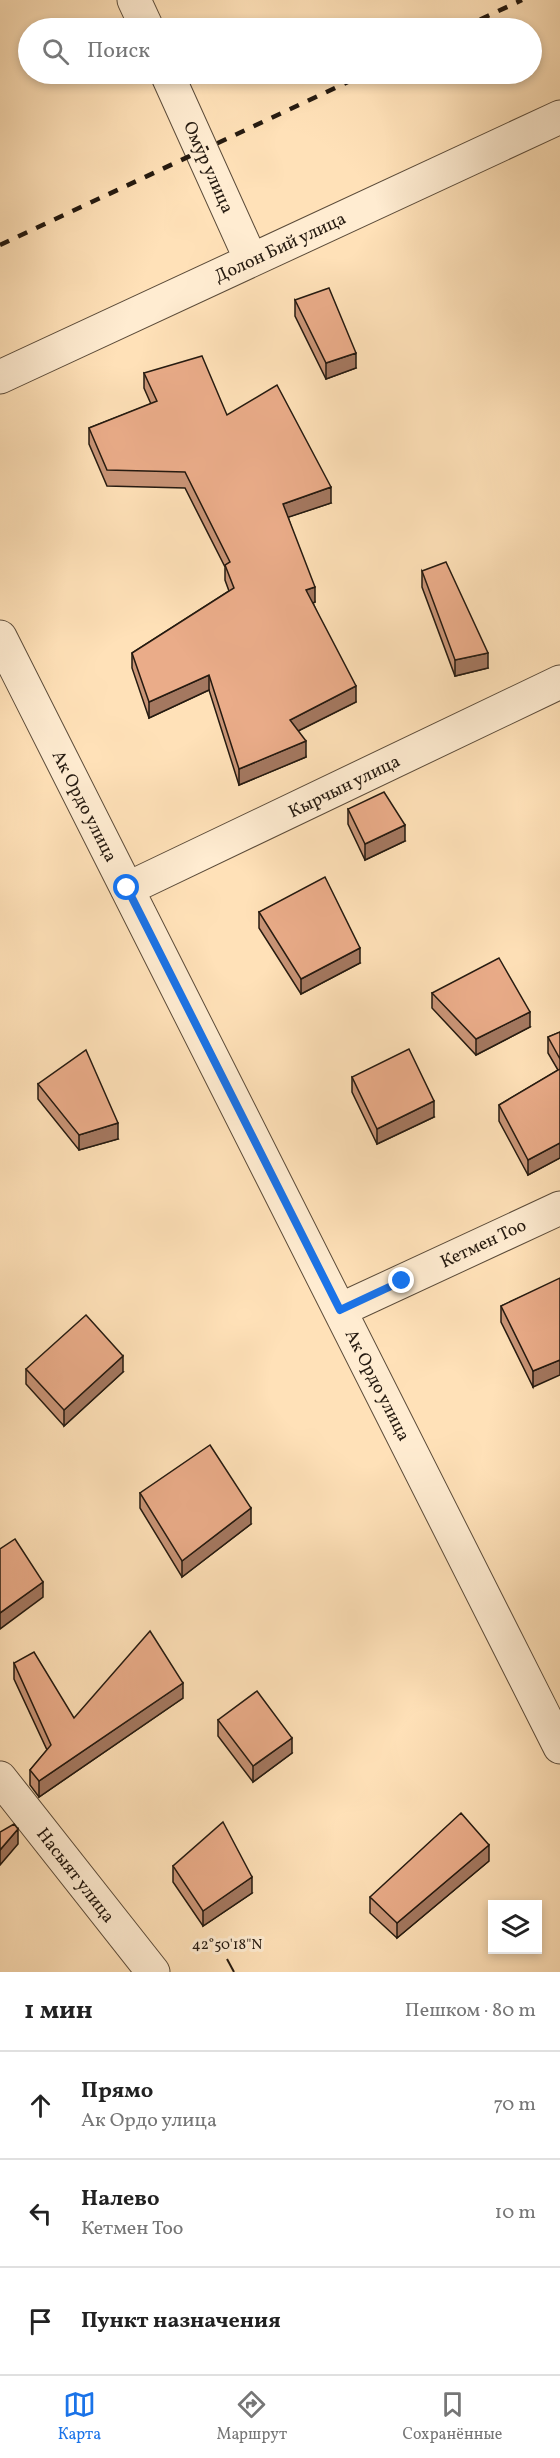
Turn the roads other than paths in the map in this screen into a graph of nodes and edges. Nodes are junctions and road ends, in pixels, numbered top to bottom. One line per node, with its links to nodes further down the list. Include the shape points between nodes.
1 (134, 0): 2 (street)
2 (142, 18)
3 (172, 84): 5 (street, Омур улица)
4 (560, 117): 5 (street, Долон Бий улица)
5 (251, 260): 6 (street, Долон Бий улица)
6 (0, 377)
7 (0, 637): 9 (street, Ак Ордо улица)
8 (560, 682): 9 (street, Кырчын улица)
9 (127, 888): 11 (street, Ак Ордо улица)
10 (560, 1208): 11 (street, Кетмен Тоо)
11 (340, 1310): 12 (street, Ак Ордо улица)
12 (560, 1747)
13 (0, 1778): 14 (street, Насыят улица)
14 (153, 1972)

